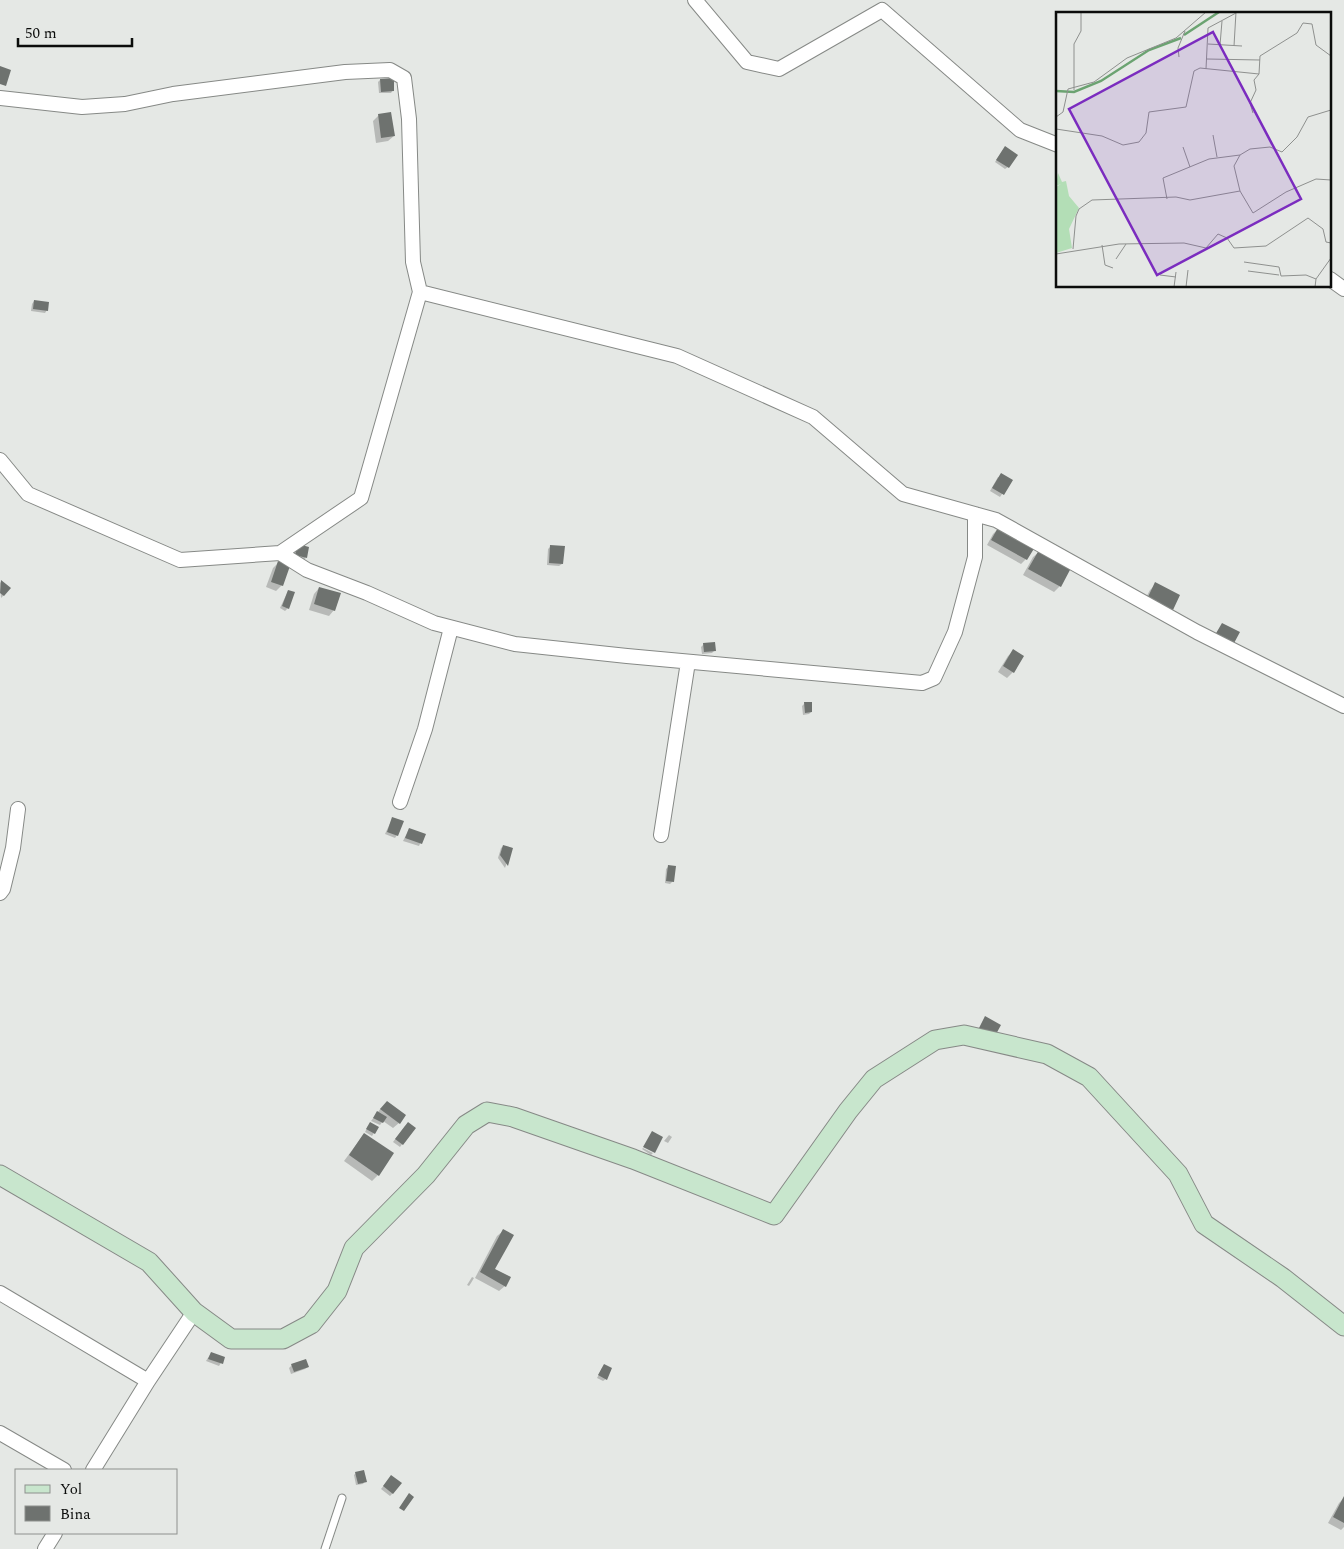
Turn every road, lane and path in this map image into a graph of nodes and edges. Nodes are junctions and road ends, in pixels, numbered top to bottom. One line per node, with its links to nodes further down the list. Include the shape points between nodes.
1 (695, 0): 3 (street, via 747,62 779,69 882,10 1020,130)
2 (0, 98): 6 (street, via 82,107 125,104 253,83 390,70 404,78 409,129 413,262)
3 (1056, 144)
4 (1332, 280): 5 (street)
5 (1344, 289)
6 (420, 292): 8 (street, via 677,356 813,417 903,494); 9 (street, via 361,498)
7 (0, 460): 9 (street, via 28,494 180,560)
8 (975, 514): 11 (street, via 975,557 955,632 934,678 922,683); 12 (street, via 996,520 1197,632)
9 (280, 553): 10 (street, via 307,570)
10 (451, 628): 11 (street, via 515,644); 13 (street, via 425,729)
11 (688, 662): 15 (street)
12 (1344, 706)
13 (400, 802)
14 (18, 809): 16 (street, via 13,848 4,889)
15 (661, 835)
16 (0, 893)
17 (0, 1175): 19 (street, via 148,1262)
18 (0, 1292): 21 (street)
19 (194, 1312): 20 (street, via 231,1339 283,1339 311,1324 337,1290 354,1248 426,1175 466,1125 487,1112 512,1117 632,1159 774,1215 874,1079 935,1040 964,1035 1047,1054 1090,1077 1178,1174 1204,1224 1283,1278); 21 (street)
20 (1344, 1326)
21 (148, 1381): 24 (street)
22 (0, 1433): 23 (street)
23 (62, 1469)
24 (94, 1469)
25 (342, 1498): 28 (lane)
26 (54, 1534): 27 (street)
27 (46, 1549)
28 (325, 1549)

